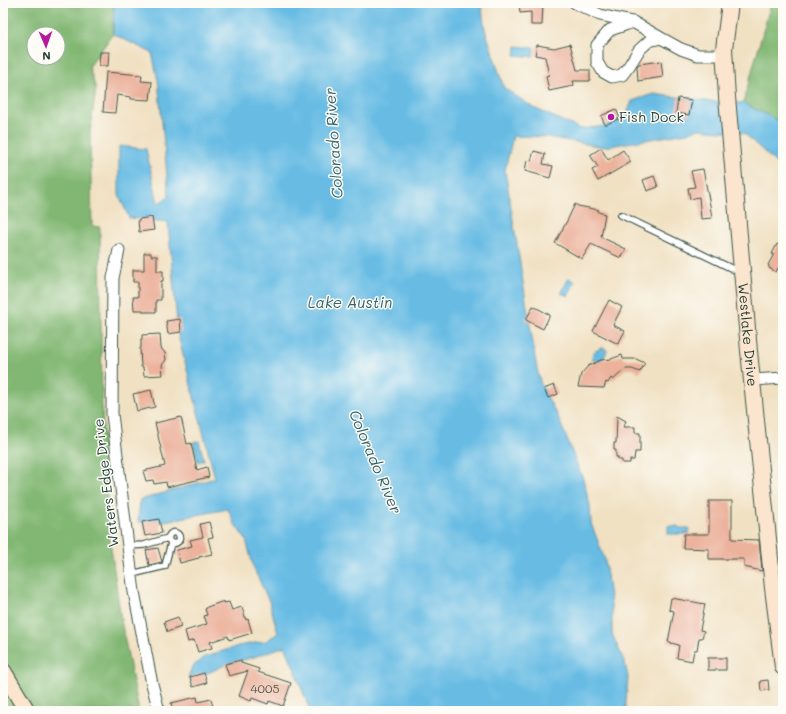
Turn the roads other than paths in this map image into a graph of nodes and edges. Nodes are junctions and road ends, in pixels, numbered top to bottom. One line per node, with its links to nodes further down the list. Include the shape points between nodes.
1 (575, 3): 3 (street, via 600,15)
2 (730, 3): 5 (street, Westlake Drive)
3 (633, 22): 4 (street); 4 (street, via 610,30 598,45 597,62 607,75 622,75 639,50 649,41)
4 (661, 38): 5 (street, via 698,55)
5 (724, 55): 8 (street, Westlake Drive)
6 (621, 215): 8 (lane)
7 (119, 250): 11 (street, Waters Edge Drive, via 113,278 112,414)
8 (742, 273): 10 (street, Westlake Drive)
9 (783, 378): 10 (street)
10 (752, 380): 13 (street, Westlake Drive)
11 (128, 546): 12 (street, Waters Edge Drive); 12 (lane, via 170,540 165,566)
12 (132, 574): 16 (street, Waters Edge Drive)
13 (783, 667)
14 (3, 671): 15 (street)
15 (27, 711)
16 (159, 711)

